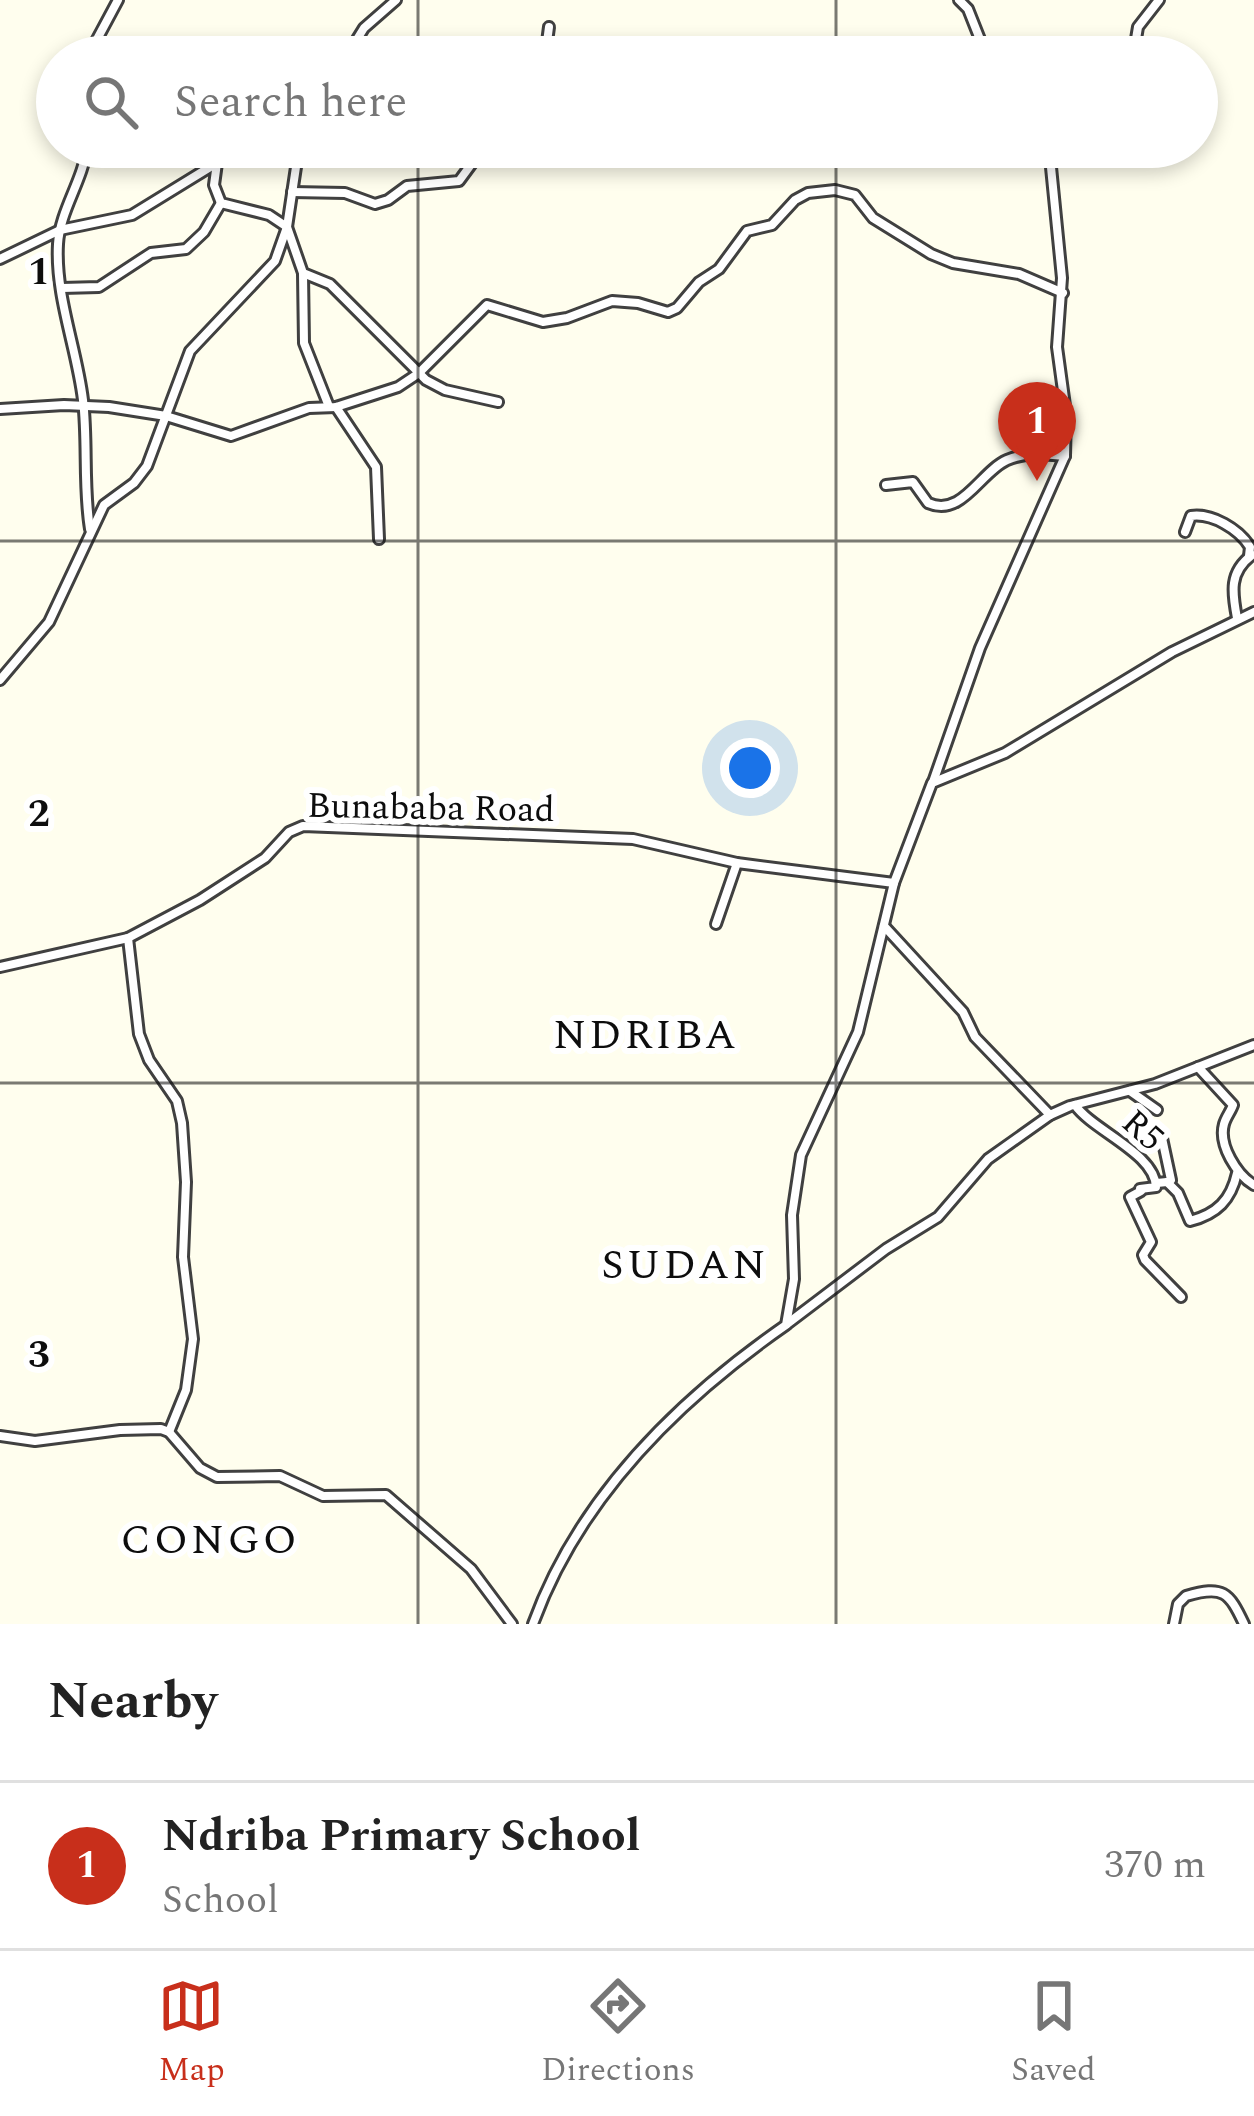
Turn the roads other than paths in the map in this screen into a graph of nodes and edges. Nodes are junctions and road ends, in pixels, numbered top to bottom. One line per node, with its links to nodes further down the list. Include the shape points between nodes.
1 (118, 0): 6 (street)
2 (396, 0): 7 (street)
3 (959, 0): 9 (street)
4 (1160, 0): 10 (street)
5 (549, 27): 8 (street)
6 (99, 36)
7 (361, 36)
8 (548, 36)
9 (979, 36)
10 (1136, 36)
11 (84, 168): 20 (street)
12 (210, 168): 20 (street, via 132,215)
13 (216, 168): 18 (street)
14 (296, 168): 17 (street)
15 (469, 168): 17 (street, via 459,181 407,186 383,203)
16 (1051, 168): 26 (street)
17 (292, 191): 19 (street)
18 (221, 202): 19 (street); 25 (street, via 186,249 152,253 99,287)
19 (287, 226): 24 (street); 32 (street, via 264,276 190,351)
20 (60, 230): 21 (street); 22 (street)
21 (49, 238): 22 (street); 23 (street)
22 (58, 245): 25 (street)
23 (0, 259)
24 (303, 273): 27 (street, via 330,284); 30 (street, via 304,343)
25 (62, 288): 29 (street)
26 (1063, 293): 27 (street, via 1019,274 943,259 873,218 855,195 821,191 800,196 772,225 747,231 677,308 612,302 543,322 487,304); 33 (street)
27 (419, 373): 28 (street, via 445,390); 30 (street, via 389,391)
28 (498, 402)
29 (84, 404): 31 (street); 32 (street); 35 (street)
30 (332, 406): 32 (street, via 231,436); 37 (street, via 376,467)
31 (0, 409)
32 (166, 416): 35 (street, via 142,474 104,505)
33 (1065, 456): 34 (street, via 1012,458 945,506 928,503 913,482); 42 (street, via 980,647)
34 (886, 485)
35 (90, 531): 41 (street, via 49,622)
36 (1185, 532): 38 (street, via 1191,516 1211,518 1244,537)
37 (379, 539)
38 (1252, 555): 40 (street, via 1235,572)
39 (1254, 612): 40 (street)
40 (1237, 618): 42 (street, via 1005,753)
41 (0, 680)
42 (932, 783): 44 (street)
43 (737, 862): 44 (street, Bunababa Road); 45 (street); 47 (street, Bunababa Road, via 633,839 303,826 200,900)
44 (894, 883): 46 (street)
45 (716, 924)
46 (883, 925): 54 (street); 60 (street, via 858,1032 795,1179)
47 (128, 938): 48 (street, Bunababa Road); 61 (street, via 139,1034 182,1123 193,1339)
48 (0, 967)
49 (1254, 1045): 50 (street)
50 (1198, 1067): 51 (street); 56 (street, via 1233,1105 1223,1125)
51 (1129, 1090): 52 (street); 53 (street)
52 (1075, 1105): 54 (street); 57 (street, R5)
53 (1157, 1110)
54 (1050, 1115): 60 (street, via 988,1159 938,1216)
55 (1158, 1141): 57 (street, via 1170,1167 1171,1180)
56 (1237, 1173): 57 (street, via 1230,1196 1197,1221); 58 (street)
57 (1162, 1183): 59 (street, R5, via 1130,1197 1151,1242 1144,1260)
58 (1254, 1185)
59 (1181, 1297)
60 (786, 1325): 64 (street, via 726,1367 647,1441 552,1576)
61 (170, 1432): 62 (street); 63 (street, via 217,1477 280,1476 323,1496 386,1495 471,1569)
62 (0, 1436)
63 (512, 1624)
64 (533, 1624)
65 (1174, 1624): 66 (street, via 1186,1596 1223,1592)
66 (1244, 1624)

